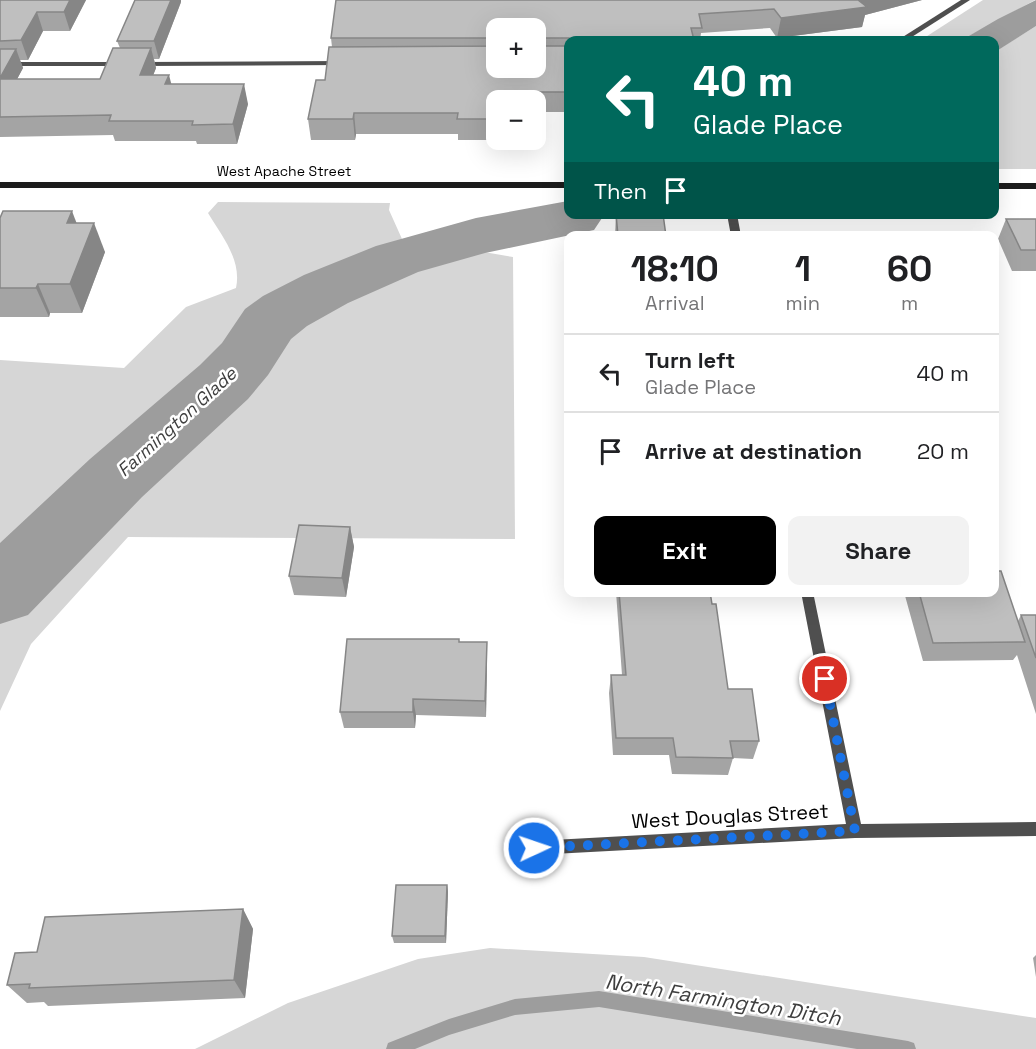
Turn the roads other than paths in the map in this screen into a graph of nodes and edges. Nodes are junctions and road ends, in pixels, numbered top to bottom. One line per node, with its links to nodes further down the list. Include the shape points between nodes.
1 (966, 0): 2 (street)
2 (908, 36)
3 (356, 62): 4 (street)
4 (0, 64)
5 (0, 185): 6 (main road, West Apache Street)
6 (564, 185)
7 (999, 186): 8 (main road)
8 (1036, 186)
9 (808, 597): 11 (street)
10 (1036, 829): 11 (street, West Douglas Street)
11 (855, 831): 12 (street, West Douglas Street)
12 (534, 848)

